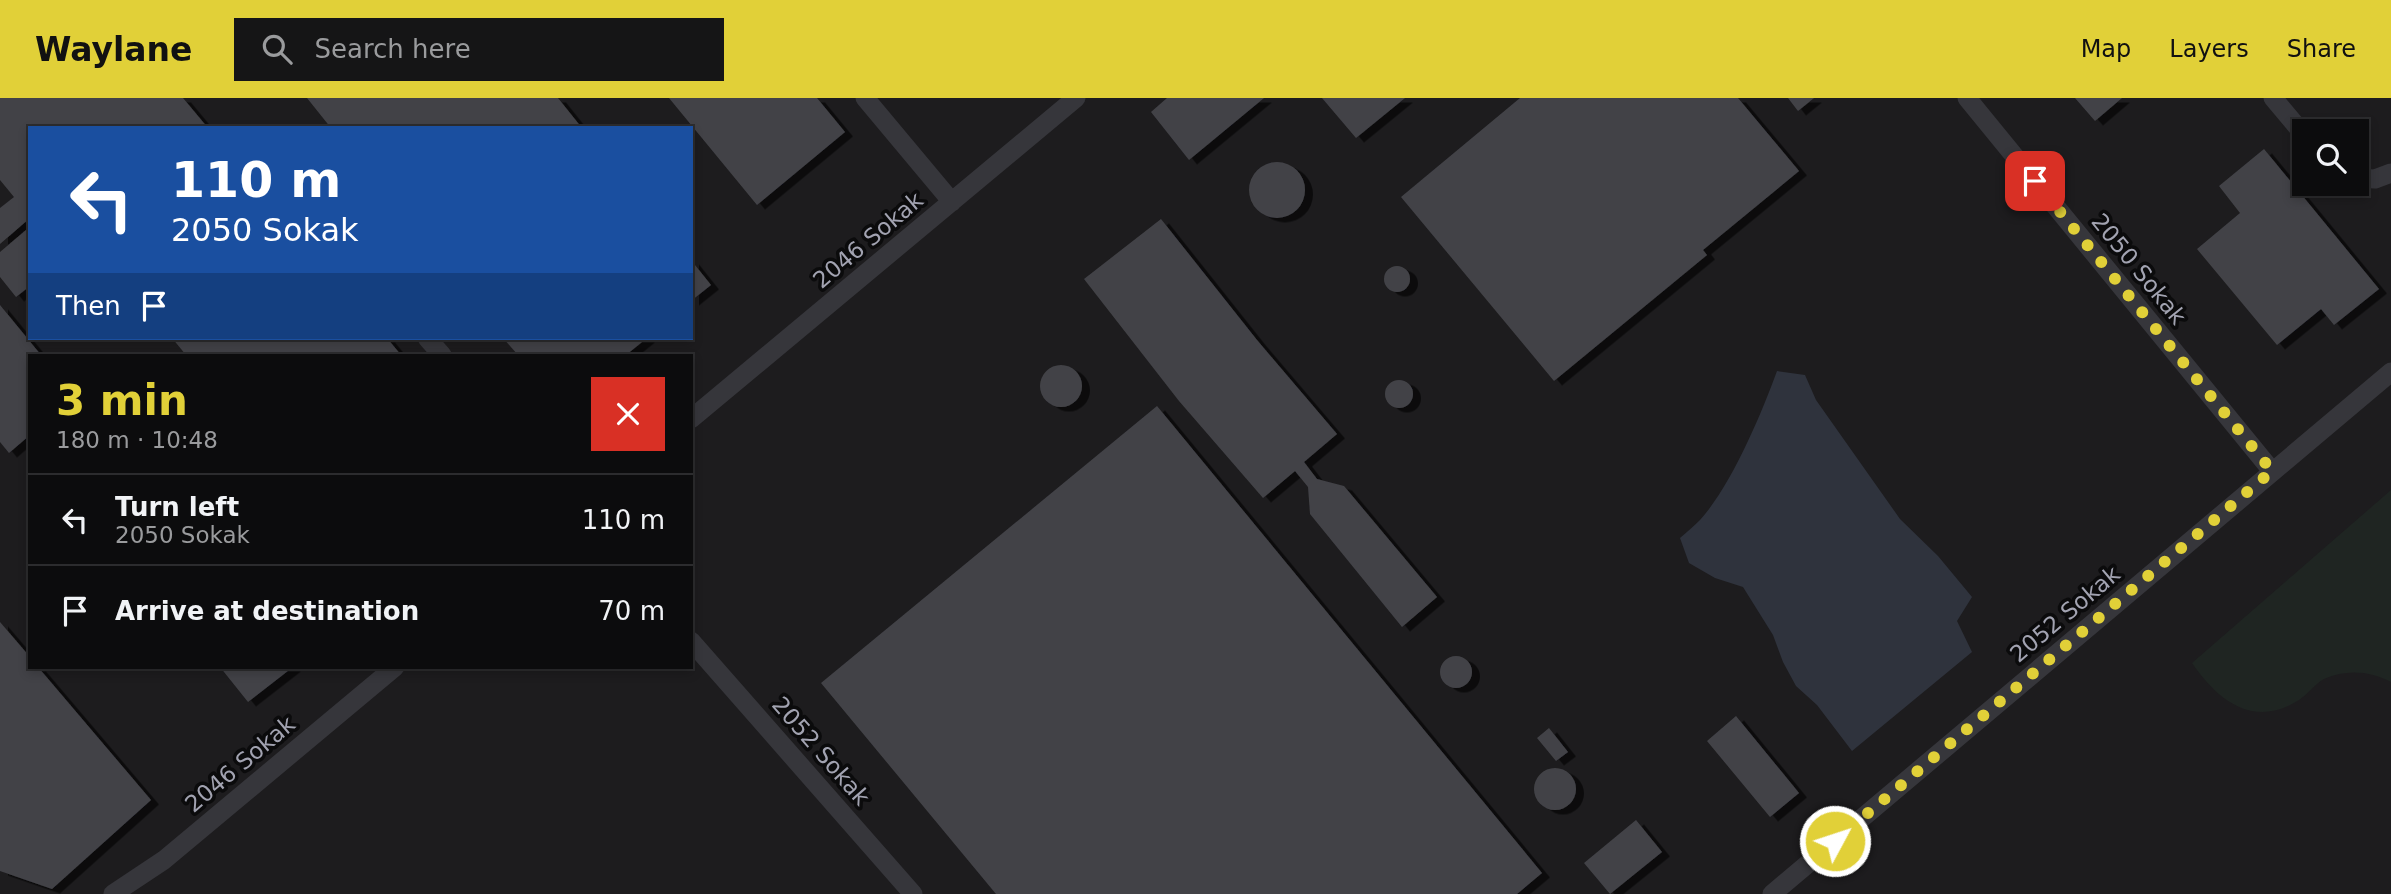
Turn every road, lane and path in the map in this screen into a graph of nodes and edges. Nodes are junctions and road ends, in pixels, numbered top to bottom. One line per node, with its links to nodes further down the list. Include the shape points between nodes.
1 (865, 98): 8 (lane)
2 (1076, 98): 8 (lane, 2046 Sokak)
3 (1967, 98): 13 (lane, 2050 Sokak)
4 (2273, 98): 5 (lane)
5 (2292, 121)
6 (2391, 173): 7 (lane)
7 (2369, 178)
8 (952, 202): 12 (lane, 2046 Sokak)
9 (429, 340): 10 (lane)
10 (441, 354)
11 (2391, 372): 13 (lane, 2052 Sokak)
12 (693, 417)
13 (2272, 471): 18 (lane, 2052 Sokak)
14 (693, 643): 17 (lane, 2052 Sokak)
15 (393, 669): 16 (lane, 2046 Sokak, via 164,860)
16 (113, 894)
17 (913, 894)
18 (1772, 894)

